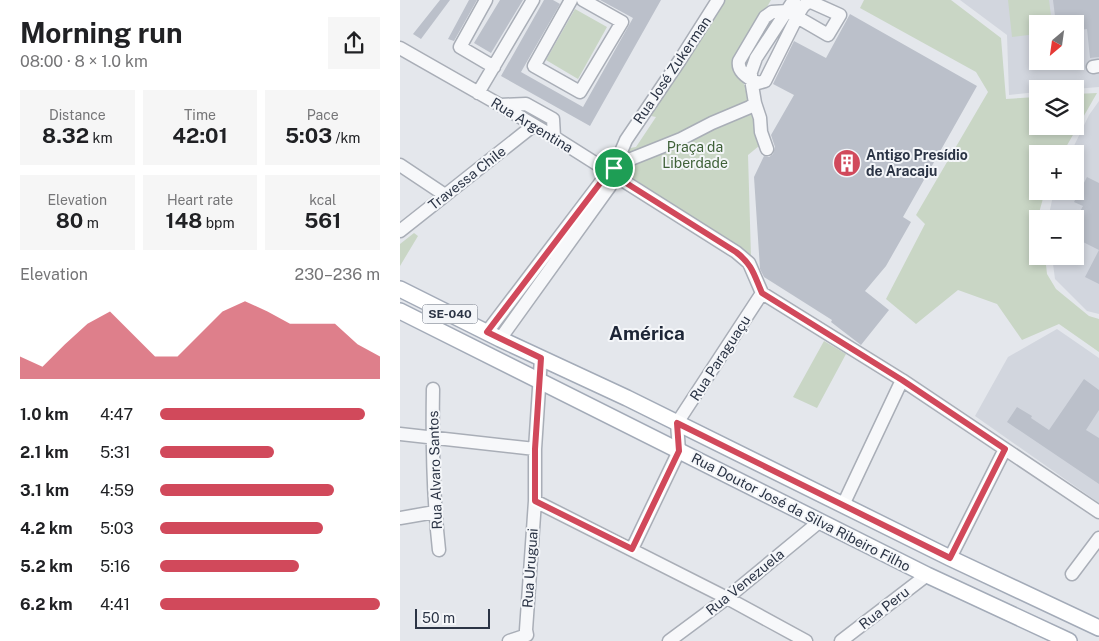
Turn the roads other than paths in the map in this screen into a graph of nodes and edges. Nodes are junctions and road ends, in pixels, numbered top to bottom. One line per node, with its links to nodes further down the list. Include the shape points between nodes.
1 (486, 0): 8 (street, via 460,47)
2 (533, 0): 8 (street)
3 (571, 0): 4 (street, via 534,66 580,92 622,22)
4 (583, 0)
5 (718, 0): 17 (street, Rua José Zukerman, via 626,140)
6 (793, 9): 9 (street, via 756,58); 9 (street, via 765,81 758,83)
7 (400, 48): 10 (street, Rua Argentina)
8 (494, 66): 10 (street)
9 (751, 78): 11 (street)
10 (478, 93): 12 (street, Rua Argentina)
11 (755, 103): 15 (street); 17 (street)
12 (500, 105): 13 (street, Rua Argentina); 14 (street, via 542,106 553,119)
13 (534, 126): 14 (street, Rua Argentina); 18 (street, Travessa Chile)
14 (554, 137): 17 (street, Rua Argentina)
15 (767, 149)
16 (400, 165): 18 (street)
17 (613, 170): 21 (street, Rua Argentina, via 744,258); 23 (street, Rua José Zukerman, via 610,186)
18 (445, 195): 19 (street, Travessa Chile)
19 (400, 231)
20 (400, 289): 23 (main road, Rua Doutor José da Silva Ribeiro Filho / SE-040)
21 (762, 293): 25 (street); 28 (street, Rua Paraguaçu)
22 (400, 311): 26 (main road, Rua Doutor José da Silva Ribeiro Filho / SE-040)
23 (493, 336): 24 (main road, Rua Doutor José da Silva Ribeiro Filho / SE-040)
24 (541, 358): 26 (street, Rua Uruguai); 28 (main road, Rua Doutor José da Silva Ribeiro Filho / SE-040)
25 (902, 380): 32 (street); 35 (street)
26 (540, 382): 31 (street, Rua Uruguai); 33 (main road, Rua Doutor José da Silva Ribeiro Filho / SE-040)
27 (434, 389): 30 (street, Rua Alvaro Santos)
28 (677, 423): 33 (street); 35 (main road, Rua Doutor José da Silva Ribeiro Filho / SE-040)
29 (400, 434): 30 (street)
30 (432, 438): 31 (street); 36 (street, Rua Alvaro Santos)
31 (535, 449): 34 (street, Rua Uruguai)
32 (1005, 449): 37 (street); 43 (street)
33 (679, 451): 39 (main road, Rua Doutor José da Silva Ribeiro Filho / SE-040); 41 (street)
34 (535, 501): 41 (street); 48 (street, Rua Uruguai, via 526,630)
35 (843, 504): 43 (main road, Rua Doutor José da Silva Ribeiro Filho / SE-040)
36 (435, 512): 38 (street); 42 (street, Rua Alvaro Santos)
37 (1099, 512)
38 (400, 518)
39 (819, 522): 45 (main road, Rua Doutor José da Silva Ribeiro Filho / SE-040); 46 (street, Rua Venezuela)
40 (1099, 538): 44 (street)
41 (632, 549): 46 (street)
42 (439, 550)
43 (950, 558): 47 (main road, Rua Doutor José da Silva Ribeiro Filho / SE-040)
44 (1072, 574)
45 (927, 575): 52 (street, Rua Peru); 53 (main road, Rua Doutor José da Silva Ribeiro Filho / SE-040)
46 (728, 598): 50 (street, Rua Venezuela); 51 (street)
47 (1099, 628)
48 (531, 638): 49 (street)
49 (509, 641)
50 (669, 641)
51 (806, 641)
52 (841, 641)
53 (1069, 641)

